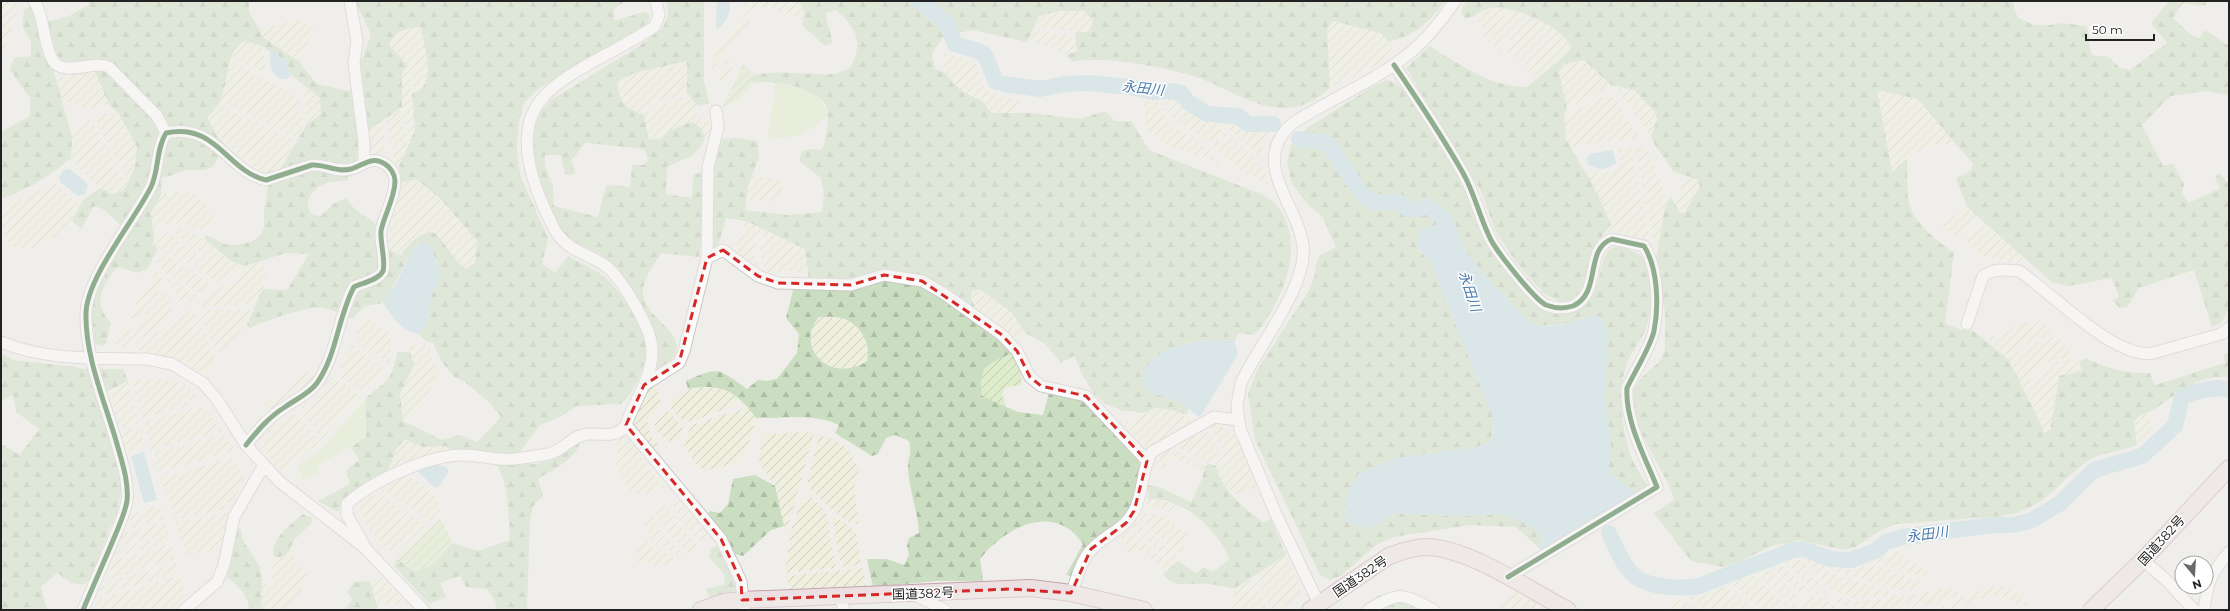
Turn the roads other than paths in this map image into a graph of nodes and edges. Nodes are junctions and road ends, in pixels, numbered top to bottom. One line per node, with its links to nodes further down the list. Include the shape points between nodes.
1 (34, 1): 7 (street, via 44,22 52,61 59,67 73,70 103,64 109,67 157,116)
2 (350, 1): 8 (street, via 357,40 354,63 364,142)
3 (656, 1): 14 (street, via 659,15 654,26 572,75 541,99 532,114 527,141 530,167 542,202 558,235 566,244 606,267 621,283 641,319 651,341 652,355)
4 (1455, 1): 5 (street, via 1440,23 1422,42)
5 (1394, 65): 15 (street, via 1293,123 1277,144 1276,173 1302,237 1302,263 1288,300 1241,383 1238,394); 24 (street, via 1464,174 1491,240 1526,286 1545,304 1557,308 1572,306 1586,296 1593,278 1596,259 1606,241 1612,239 1644,246 1652,265 1656,297 1654,333 1627,388 1626,396 1639,444 1657,487)
6 (716, 111): 9 (street, via 718,127 708,167)
7 (166, 133): 8 (street, via 194,133 207,139 247,171 266,180 312,165 339,170 351,169); 13 (street, via 151,186 134,219 101,269 87,300 86,321)
8 (364, 162): 17 (street, via 375,160 383,163 389,167 395,182 381,232 383,270 380,276 354,287 323,372 316,383 309,391 270,418)
9 (707, 258): 14 (street, via 679,363); 18 (street, via 723,250 758,276 778,283 851,285 884,275 922,281 1002,335 1017,351 1030,377 1041,386 1086,396)
10 (1967, 324): 11 (street, via 1983,276 1989,271 1997,270 2019,271 2106,338 2144,355 2221,334)
11 (2229, 328)
12 (1, 342): 13 (street, via 24,350)
13 (91, 358): 17 (street, via 159,361 183,369 210,390); 31 (street, via 121,458 127,500 120,524)
14 (644, 386): 16 (street, via 632,406)
15 (1238, 420): 18 (street, via 1214,417 1205,421 1152,452); 30 (street, via 1246,445)
16 (626, 424): 21 (street, via 622,431 613,435 588,434 576,438 555,453 501,460 462,455 424,461 402,470 348,504 347,515); 28 (street, via 721,539 740,580)
17 (246, 445): 19 (street)
18 (1147, 461): 26 (street, via 1140,498 1134,511 1126,523 1091,549)
19 (264, 466): 21 (street, via 280,482); 32 (street, via 234,517 224,565 217,582)
20 (2229, 468): 23 (highway, 国道382号)
21 (364, 547): 33 (street)
22 (2229, 552): 42 (street, via 2207,584)
23 (2143, 560): 40 (highway, 国道382号); 41 (street)
24 (1508, 577): 30 (highway, 国道382号, via 1440,548 1403,550 1379,561); 39 (highway, 国道382号)
25 (911, 593): 26 (highway, 国道382号, via 1032,588); 27 (highway, 国道382号); 35 (street)
26 (1071, 593): 29 (highway, 国道382号)
27 (842, 603): 28 (highway, 国道382号)
28 (743, 605): 34 (highway, 国道382号, via 724,602)
29 (1108, 606): 36 (highway, 国道382号)
30 (1314, 607)
31 (83, 610)
32 (184, 610)
33 (424, 610)
34 (701, 610)
35 (945, 610)
36 (1144, 610)
37 (1368, 610): 38 (street, via 1398,595 1405,595)
38 (1434, 610)
39 (1568, 610)
40 (2091, 610)
41 (2194, 610)
42 (2204, 610)

